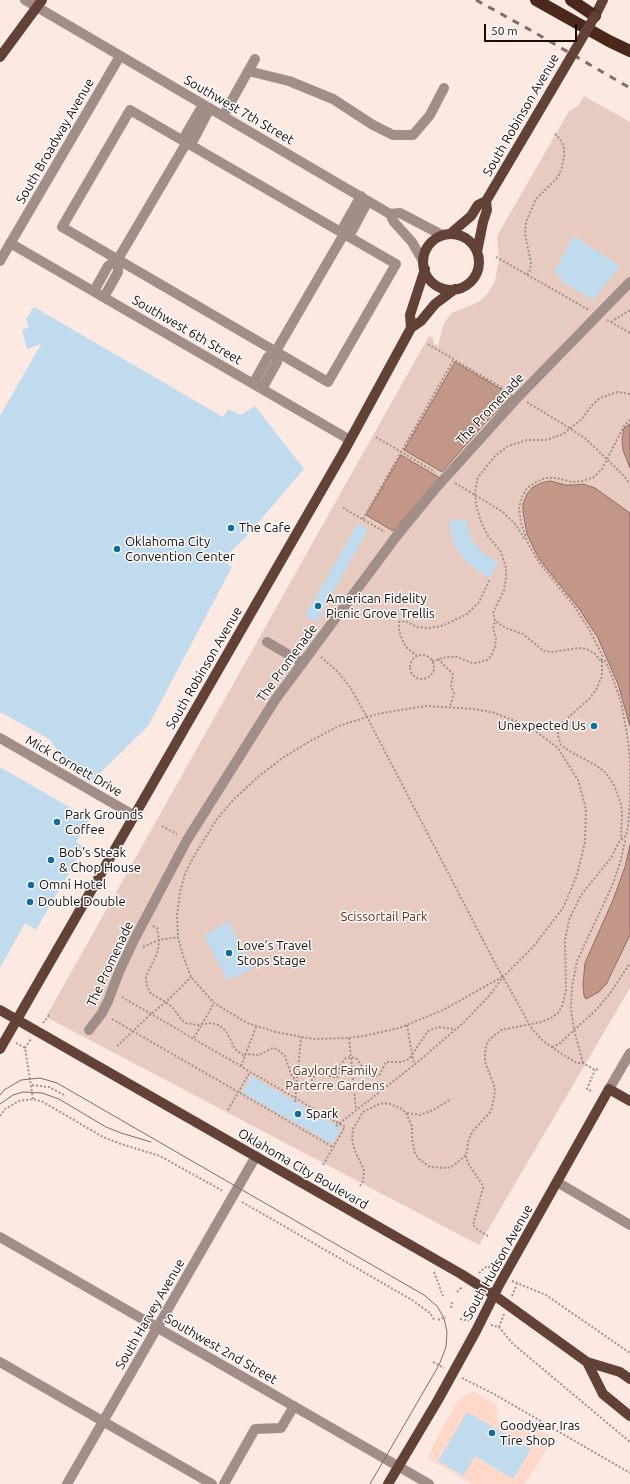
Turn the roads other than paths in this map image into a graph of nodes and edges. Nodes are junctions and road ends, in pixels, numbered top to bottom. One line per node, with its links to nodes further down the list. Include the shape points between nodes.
1 (25, 0): 8 (street, Southwest 7th Street)
2 (42, 0): 9 (main road, bridge)
3 (536, 0): 7 (highway)
4 (571, 0): 6 (highway)
5 (603, 0): 6 (main road, South Robinson Avenue)
6 (595, 16): 17 (main road, South Robinson Avenue, bridge)
7 (630, 51)
8 (120, 56): 13 (street, Southwest 7th Street); 21 (street, South Broadway Avenue)
9 (0, 57)
10 (255, 59): 11 (street)
11 (248, 72): 12 (street, via 289,82 333,99 393,135 413,135 430,115); 14 (street)
12 (444, 88)
13 (207, 107): 14 (street, Southwest 7th Street); 15 (street, via 194,139)
14 (223, 116): 16 (street, Southwest 7th Street)
15 (187, 142): 19 (street); 23 (street); 23 (street, via 130,110 62,227)
16 (365, 198): 18 (street, Southwest 7th Street); 19 (street, via 344,226)
17 (486, 201): 20 (main road, South Robinson Avenue, via 478,205 471,216); 22 (main road, South Robinson Avenue, via 487,210)
18 (390, 214): 20 (street, via 400,213); 25 (street, Southwest 7th Street, via 412,242)
19 (344, 234): 31 (street); 31 (street, via 396,264 328,382)
20 (446, 235): 22 (main road, via 458,234 466,238); 25 (main road, via 436,239 426,249)
21 (10, 243): 24 (street, South Broadway Avenue); 28 (street, Southwest 6th Street)
22 (477, 252): 27 (main road, via 479,260 475,276 463,287)
23 (118, 259): 28 (street, via 108,266); 29 (street, via 118,272); 31 (street)
24 (0, 261)
25 (424, 265): 27 (main road, via 428,276 437,285); 30 (main road, South Robinson Avenue, via 410,315)
26 (630, 282): 35 (street, The Promenade, via 518,397 445,477 395,538)
27 (455, 289): 30 (main road, South Robinson Avenue, via 435,304)
28 (94, 291): 29 (street, Southwest 6th Street)
29 (104, 297): 32 (street, Southwest 6th Street)
30 (411, 328): 33 (main road, South Robinson Avenue)
31 (276, 351): 32 (street, via 277,362)
32 (257, 386): 33 (street, Southwest 6th Street)
33 (350, 440): 37 (main road, South Robinson Avenue)
34 (267, 642): 35 (street)
35 (303, 663): 40 (street, The Promenade, via 276,700 187,840 119,972 102,1013)
36 (0, 738): 37 (street, Mick Cornett Drive)
37 (135, 816): 39 (main road, South Robinson Avenue)
38 (0, 1010): 39 (main road, Oklahoma City Boulevard)
39 (18, 1020): 41 (main road, South Robinson Avenue); 45 (main road, Oklahoma City Boulevard)
40 (89, 1030)
41 (0, 1049)
42 (630, 1053): 43 (street, South Hudson Avenue)
43 (609, 1089): 44 (main road); 46 (main road, South Hudson Avenue)
44 (630, 1101)
45 (256, 1156): 49 (main road, Oklahoma City Boulevard); 50 (street, South Harvey Avenue)
46 (557, 1182): 47 (street); 49 (main road, South Hudson Avenue)
47 (630, 1225)
48 (0, 1237): 50 (street, Southwest 2nd Street)
49 (494, 1295): 52 (main road, Oklahoma City Boulevard); 57 (main road, South Hudson Avenue, via 438,1400)
50 (158, 1328): 54 (street, Southwest 2nd Street); 56 (street, South Harvey Avenue)
51 (0, 1362): 56 (street)
52 (586, 1362): 53 (main road, Oklahoma City Boulevard, via 620,1372); 55 (main road, Oklahoma City Boulevard, via 603,1394)
53 (630, 1379)
54 (294, 1406): 57 (street, Southwest 2nd Street); 60 (street, via 280,1428 255,1429)
55 (630, 1416)
56 (103, 1420): 58 (street, South Harvey Avenue); 59 (street)
57 (398, 1467): 61 (main road, South Hudson Avenue); 62 (street, Southwest 2nd Street)
58 (67, 1484)
59 (212, 1484)
60 (224, 1484)
61 (388, 1484)
62 (429, 1484)

